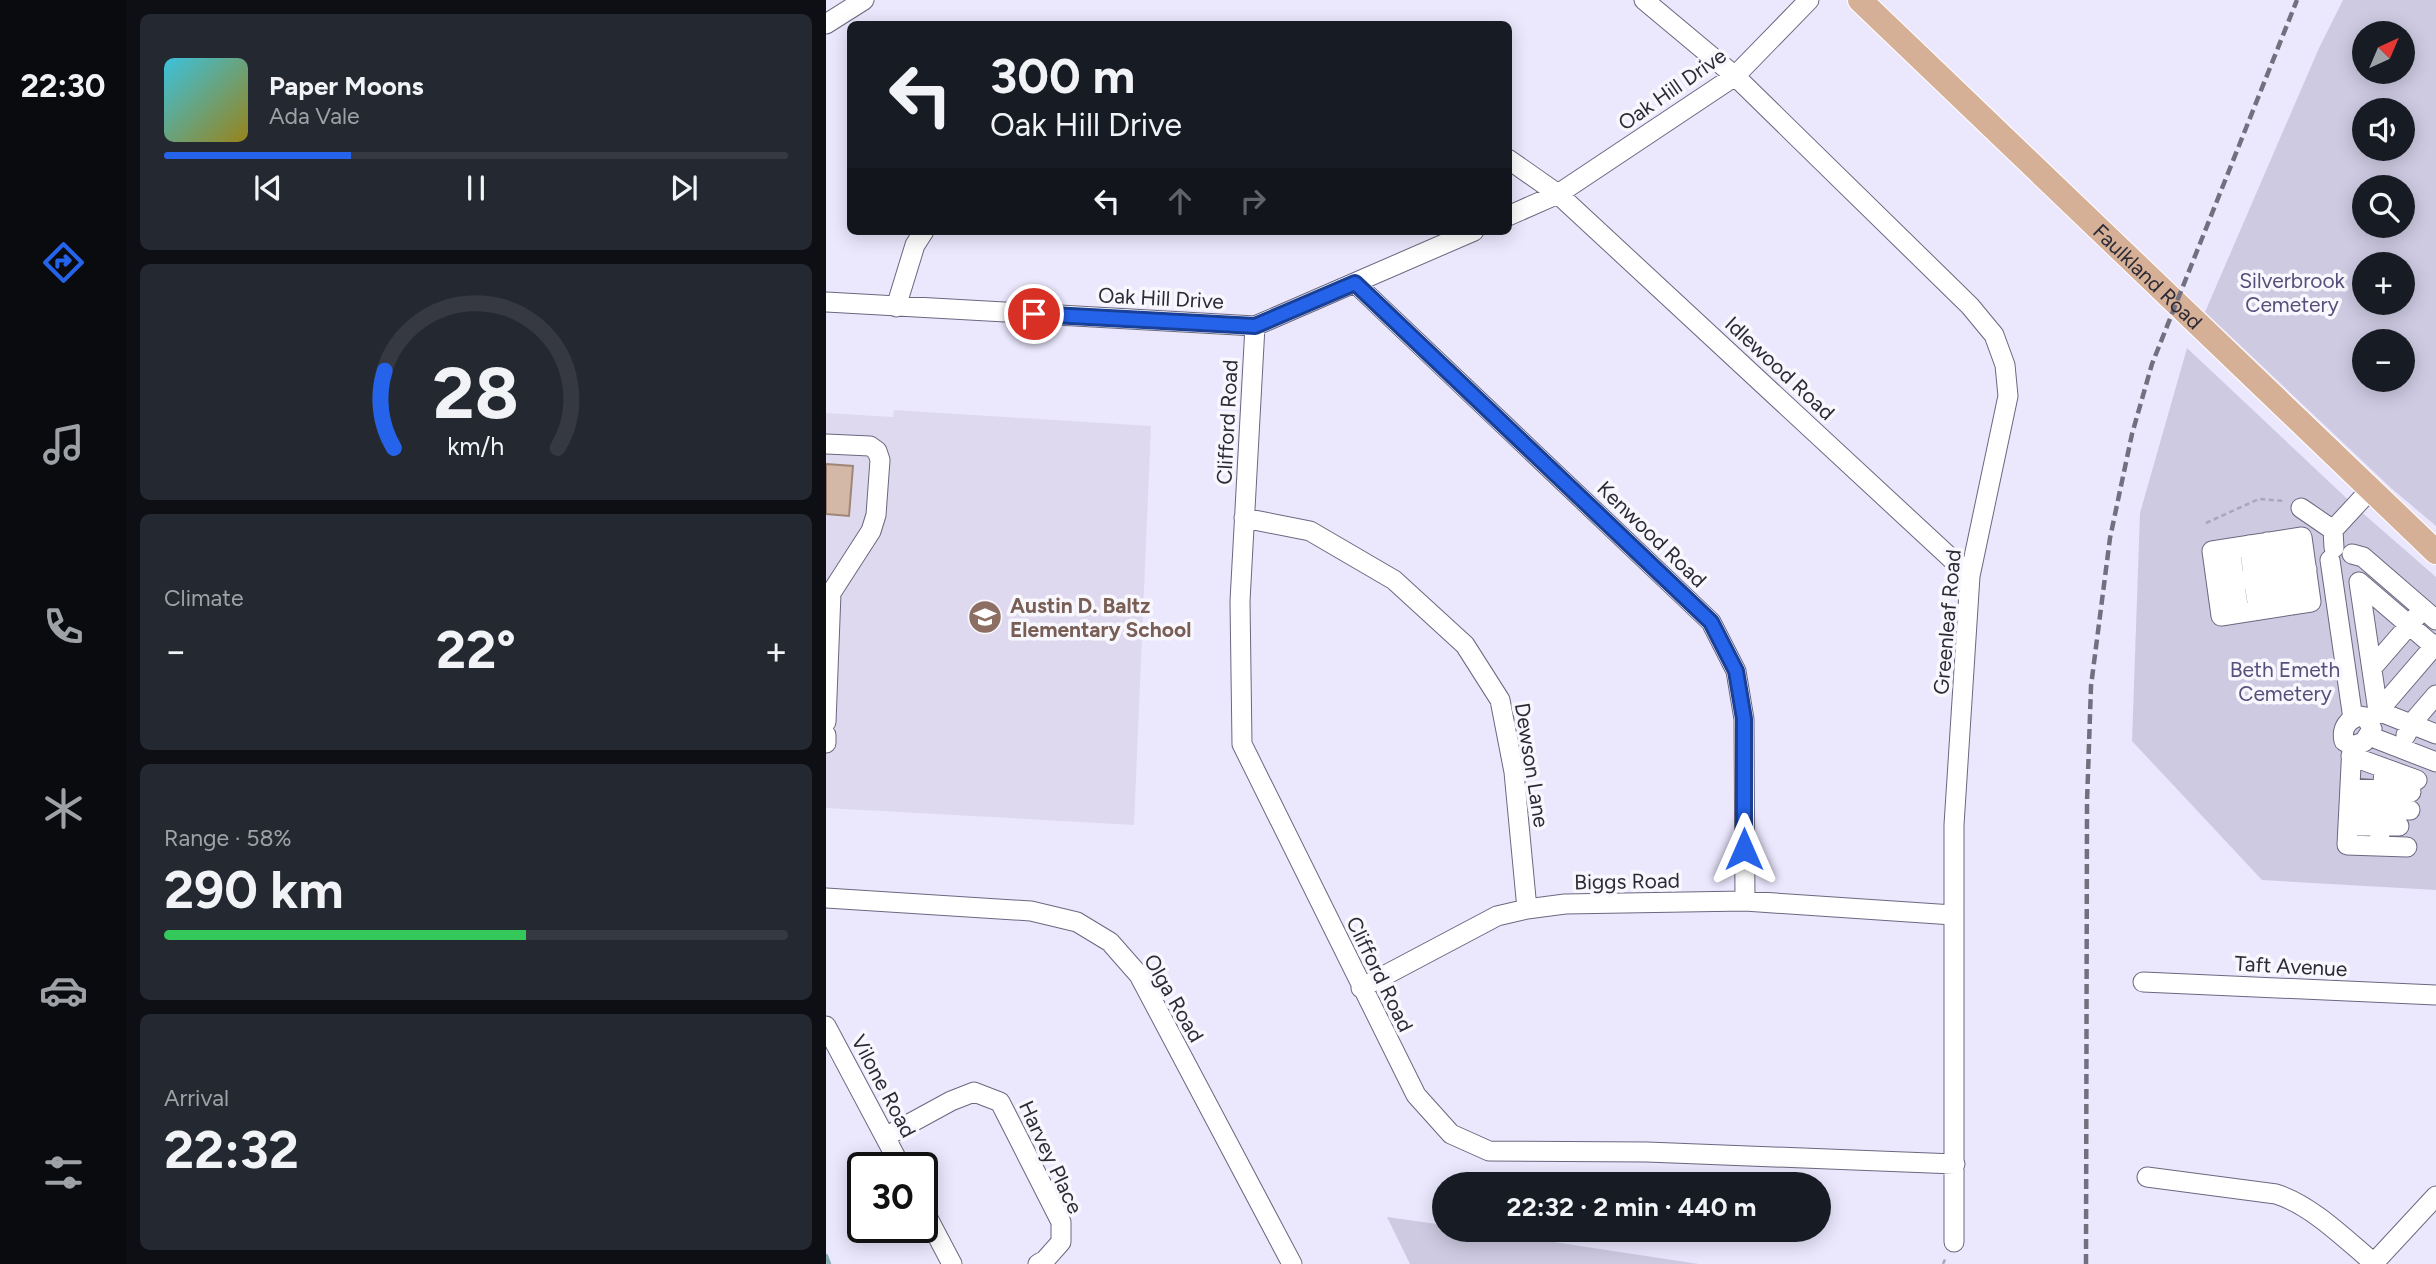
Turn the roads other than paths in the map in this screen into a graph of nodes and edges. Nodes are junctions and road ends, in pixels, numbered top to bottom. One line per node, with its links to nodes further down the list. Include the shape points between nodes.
1 (864, 0): 5 (street)
2 (1644, 0): 6 (street, Greenleaf Road)
3 (1809, 0): 6 (street, Oak Hill Drive)
4 (1860, 0): 17 (main road, Faulkland Road)
5 (826, 24)
6 (1735, 76): 8 (street, Oak Hill Drive); 23 (street, Greenleaf Road, via 1970,306 1994,335 2005,365 2008,396)
7 (1512, 162): 8 (street, Idlewood Road)
8 (1558, 194): 9 (street, Oak Hill Drive); 23 (street, Idlewood Road)
9 (1512, 214)
10 (921, 235): 14 (street)
11 (1465, 235): 12 (street, Oak Hill Drive)
12 (1355, 283): 15 (street, Oak Hill Drive); 50 (street, Kenwood Road, via 1711,622 1736,671 1744,719)
13 (826, 302): 14 (street, Oak Hill Drive)
14 (896, 307): 15 (street, Oak Hill Drive)
15 (1255, 326): 19 (street, Clifford Road)
16 (826, 444): 25 (street, via 870,446 880,460 871,531)
17 (2370, 490): 21 (main road, Faulkland Road); 22 (street)
18 (2301, 508): 22 (street)
19 (1244, 518): 51 (street, Dewson Lane, via 1310,531 1394,580 1465,645 1500,700 1514,772); 54 (street, Clifford Road, via 1242,744)
20 (2257, 544): 24 (street); 24 (street); 24 (street, via 2212,551)
21 (2436, 552)
22 (2337, 554): 24 (street); 26 (street, via 2363,557); 38 (street)
23 (1970, 576): 52 (street, Greenleaf Road, via 1954,825)
24 (2269, 577): 28 (street); 28 (street, via 2311,602); 28 (street, via 2221,616)
25 (831, 585): 34 (street)
26 (2398, 588): 27 (street); 29 (street)
27 (2384, 603): 30 (street); 30 (street, via 2360,582); 31 (street)
28 (2266, 609)
29 (2430, 614): 31 (street)
30 (2366, 625): 33 (street)
31 (2409, 625): 32 (street); 33 (street)
32 (2435, 646): 38 (street)
33 (2372, 668): 38 (street)
34 (827, 693): 36 (street)
35 (2436, 695): 37 (street)
36 (826, 722)
37 (2411, 724): 38 (street); 39 (street); 42 (street)
38 (2355, 734): 42 (street); 44 (street); 46 (street)
39 (2436, 734)
40 (826, 735): 41 (street)
41 (826, 743)
42 (2400, 748): 43 (street)
43 (2436, 762)
44 (2384, 768): 45 (street); 45 (street)
45 (2397, 804): 46 (street); 46 (street); 47 (street)
46 (2349, 807): 47 (street, via 2347,845)
47 (2379, 846): 48 (street)
48 (2407, 847)
49 (826, 898): 66 (street, Olga Road, via 1031,911 1077,922 1110,942 1139,975)
50 (1745, 901): 51 (street, Biggs Road, via 1565,904); 52 (street, Biggs Road)
51 (1527, 909): 54 (street, Biggs Road, via 1497,916)
52 (1953, 915): 59 (street, Greenleaf Road)
53 (2143, 982): 55 (street, Taft Avenue)
54 (1361, 988): 59 (street, Clifford Road, via 1416,1096 1451,1134 1489,1151)
55 (2436, 995)
56 (826, 1026): 57 (street, Vilone Road)
57 (885, 1137): 58 (street, Vilone Road); 65 (street, Harvey Place, via 974,1092 1000,1102 1061,1222 1061,1242)
58 (893, 1152)
59 (1955, 1164): 63 (street, Greenleaf Road)
60 (2147, 1177): 67 (street, via 2288,1198)
61 (2436, 1196): 67 (street)
62 (938, 1238): 64 (street)
63 (1954, 1242)
64 (952, 1264)
65 (1038, 1264)
66 (1292, 1264)
67 (2374, 1264)

